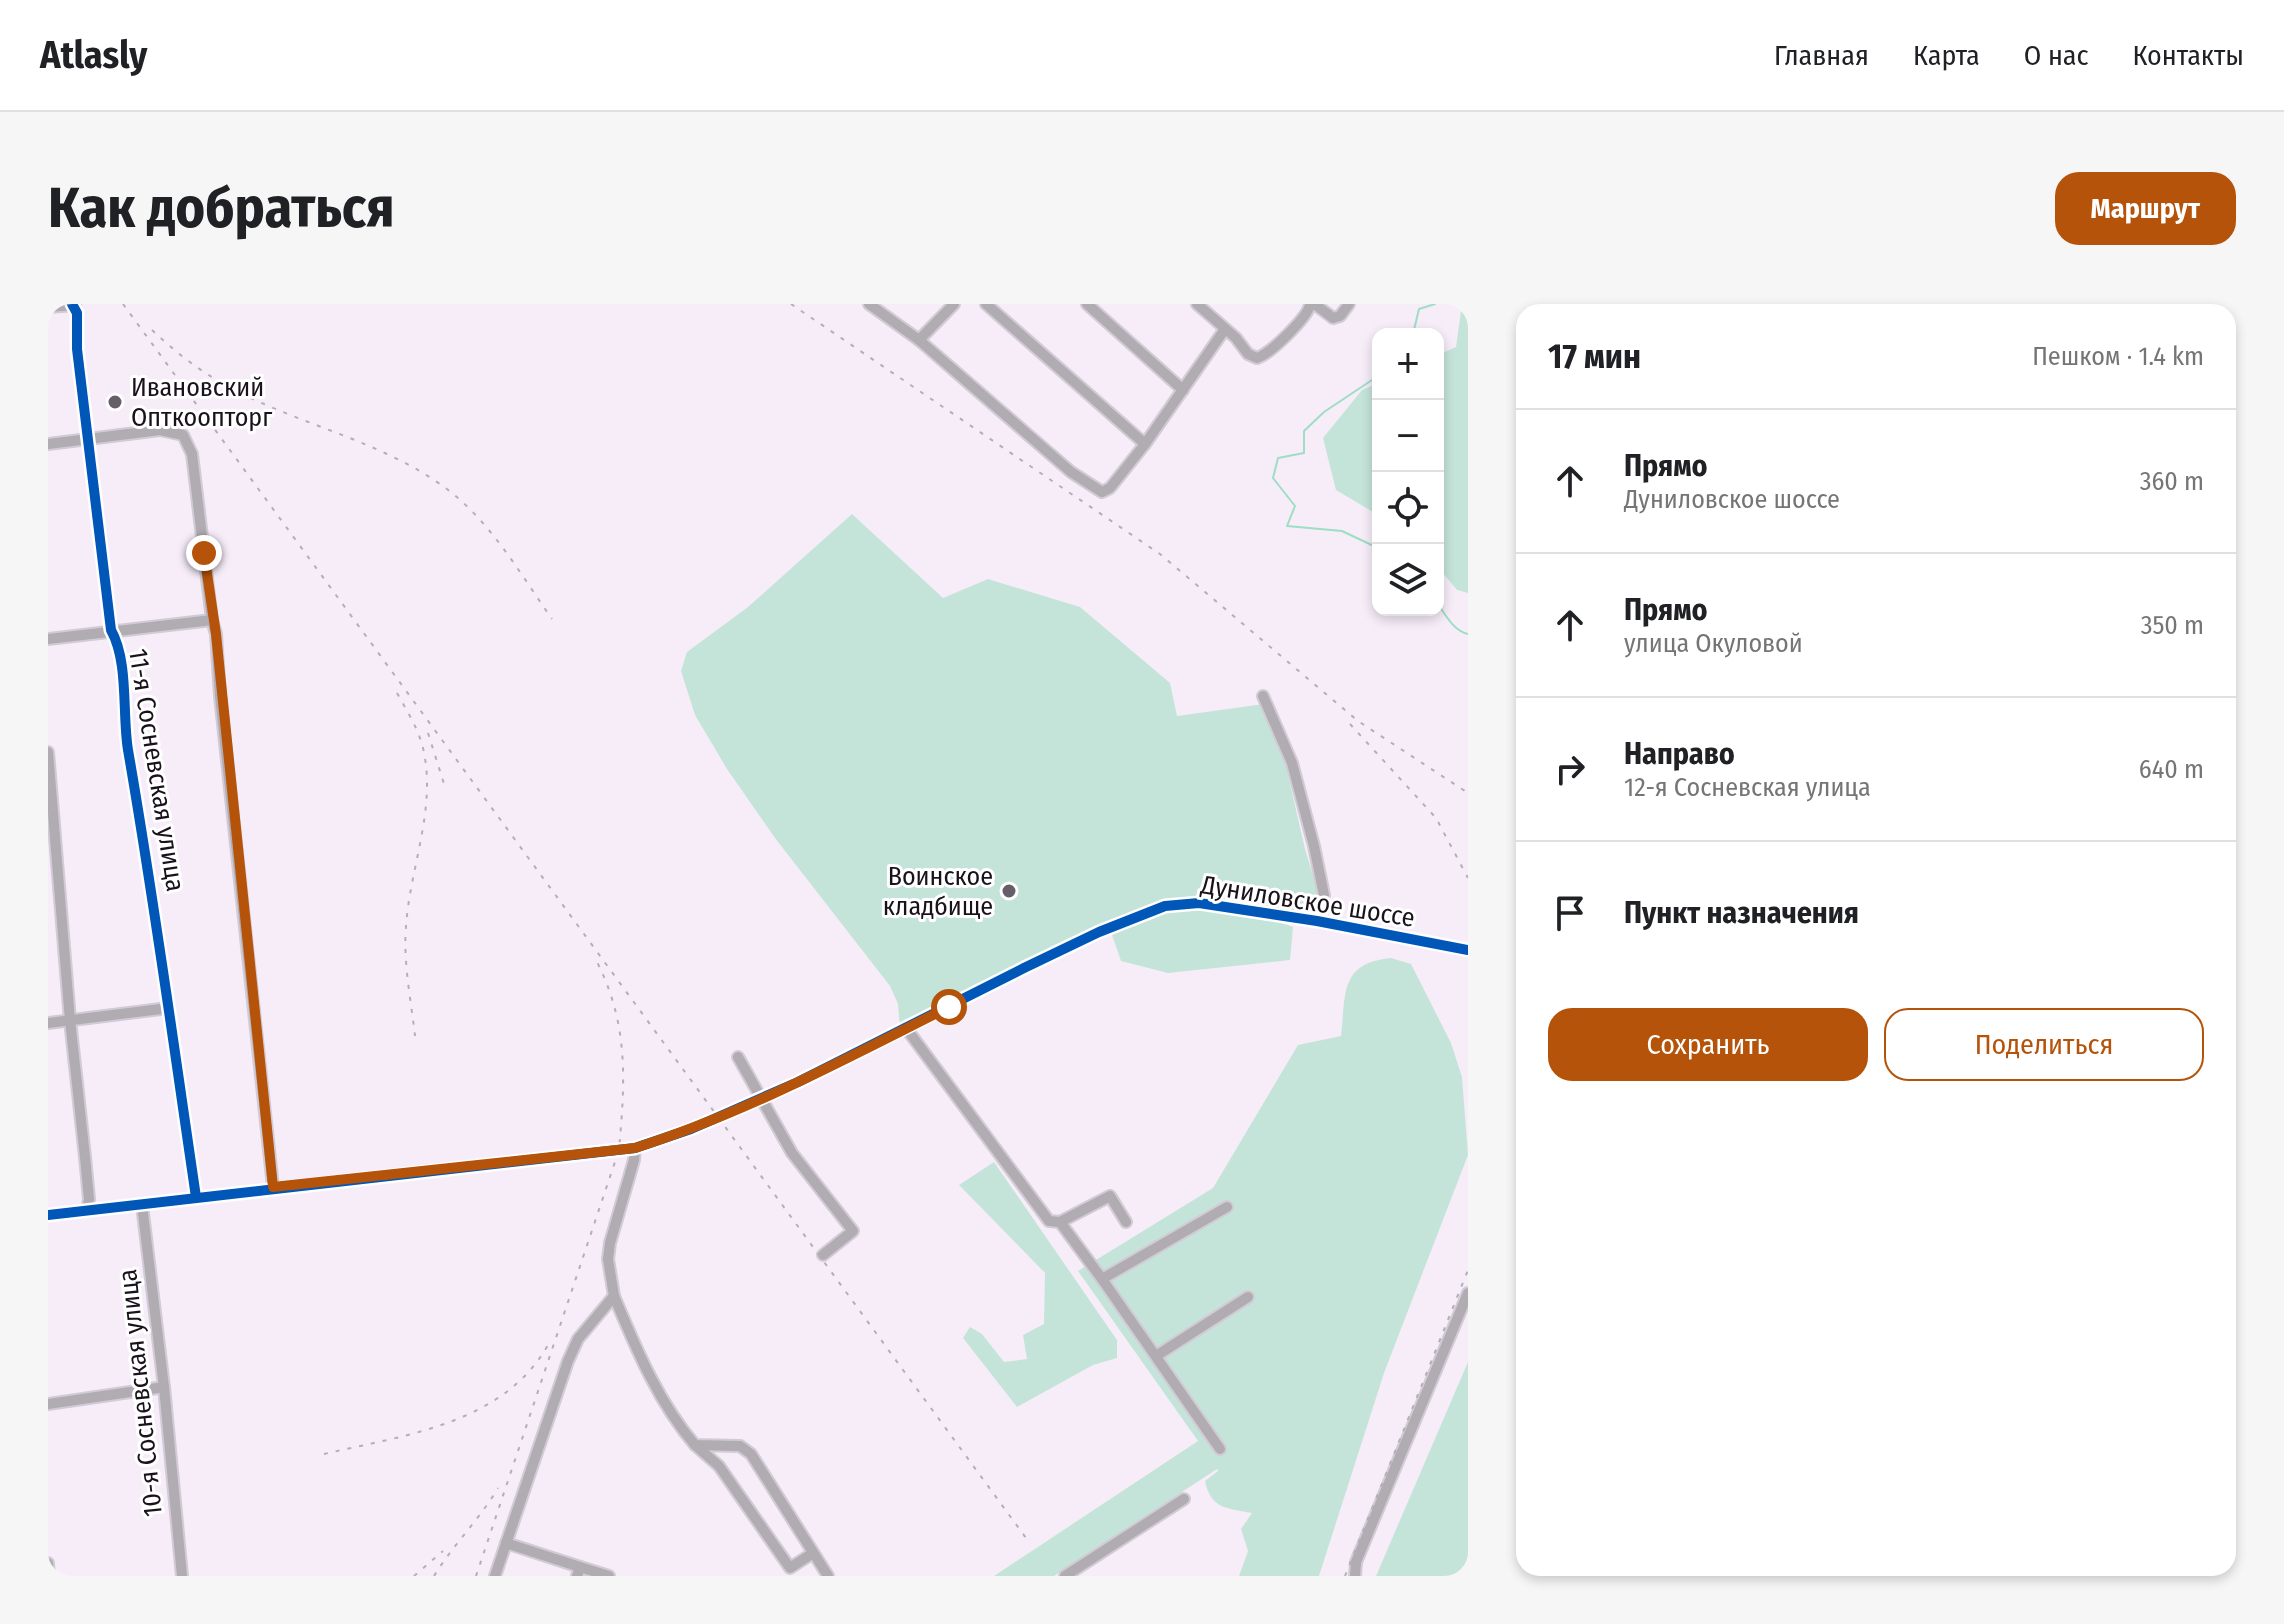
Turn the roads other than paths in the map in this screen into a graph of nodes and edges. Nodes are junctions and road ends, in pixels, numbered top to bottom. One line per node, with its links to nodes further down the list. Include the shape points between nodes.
1 (869, 304): 11 (street)
2 (954, 304): 11 (street)
3 (986, 304): 15 (street)
4 (1087, 304): 12 (street)
5 (1197, 304): 10 (street)
6 (1349, 304): 8 (street, via 1333,318)
7 (73, 305): 9 (street); 13 (street, 11-я Сосневская улица)
8 (1310, 305): 10 (street, via 1260,358 1248,354)
9 (48, 307)
10 (1225, 329): 12 (street)
11 (919, 340): 15 (street, via 1071,472 1102,492)
12 (1183, 390): 15 (street)
13 (87, 439): 14 (street); 16 (street, via 160,430 183,435 192,454); 17 (street, 11-я Сосневская улица)
14 (48, 444)
15 (1145, 444)
16 (212, 620): 17 (street); 30 (street)
17 (111, 630): 18 (street); 23 (street, 11-я Сосневская улица, via 121,666 128,745)
18 (48, 639)
19 (1263, 696): 21 (street, via 1292,763 1314,846 1324,895)
20 (48, 752): 24 (street)
21 (1317, 921): 22 (street, Дуниловское шоссе); 26 (street, Дуниловское шоссе, via 1199,903 1165,906 1086,938)
22 (1468, 950)
23 (169, 1008): 24 (street); 31 (street, 11-я Сосневская улица)
24 (70, 1020): 25 (street); 34 (street)
25 (48, 1023)
26 (906, 1028): 28 (street, Дуниловское шоссе); 36 (street, via 1049,1221)
27 (738, 1057): 28 (street)
28 (762, 1098): 29 (street, Дуниловское шоссе); 38 (street, via 792,1153 853,1231)
29 (635, 1148): 30 (street, Дуниловское шоссе); 41 (street, via 610,1243)
30 (273, 1187): 31 (street, Дуниловское шоссе)
31 (196, 1197): 32 (street, Дуниловское шоссе)
32 (142, 1205): 34 (street, Дуниловское шоссе); 44 (street, 10-я Сосневская улица)
33 (1227, 1207): 39 (street)
34 (87, 1211): 35 (street, Дуниловское шоссе)
35 (48, 1215)
36 (1060, 1222): 37 (street, via 1110,1196); 39 (street)
37 (1126, 1222)
38 (823, 1255)
39 (1102, 1279): 43 (street)
40 (1468, 1293): 60 (street, via 1356,1562)
41 (614, 1296): 46 (street, via 660,1393); 49 (street, via 578,1339 568,1361)
42 (1248, 1297): 43 (street)
43 (1156, 1356): 47 (street)
44 (164, 1387): 45 (street); 55 (street, 10-я Сосневская улица)
45 (48, 1404)
46 (695, 1445): 50 (street, via 740,1446 751,1454); 53 (street, via 719,1466)
47 (1220, 1449)
48 (1184, 1499): 59 (street)
49 (506, 1543): 52 (street); 56 (street)
50 (813, 1553): 53 (street); 58 (street)
51 (48, 1563): 54 (street)
52 (578, 1572): 57 (street)
53 (792, 1572)
54 (49, 1576)
55 (182, 1576)
56 (495, 1576)
57 (609, 1576)
58 (828, 1576)
59 (1065, 1576)
60 (1355, 1576)

